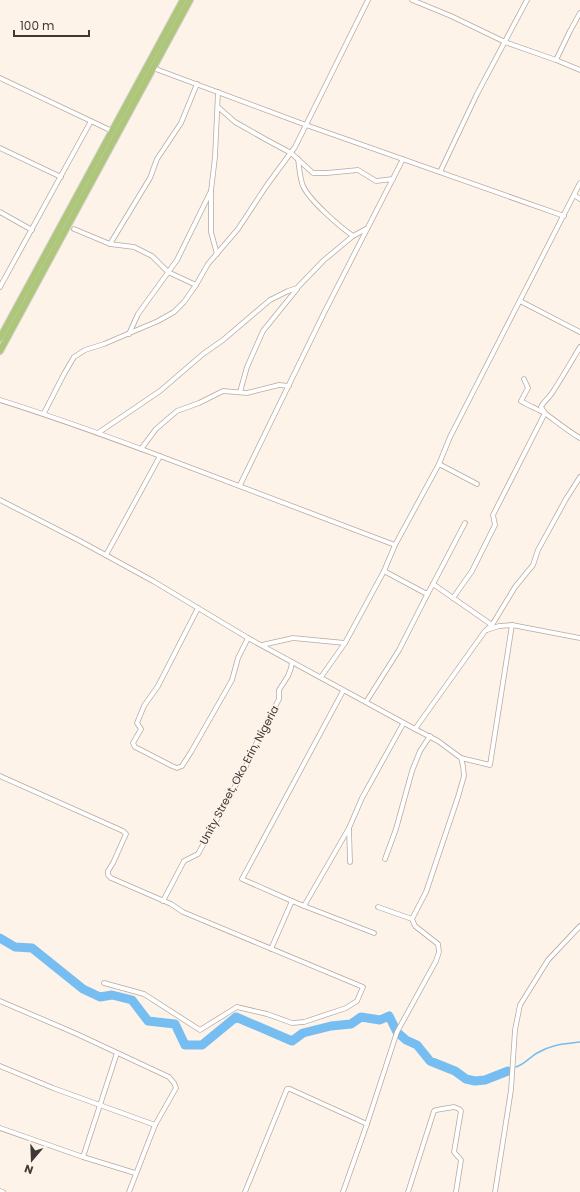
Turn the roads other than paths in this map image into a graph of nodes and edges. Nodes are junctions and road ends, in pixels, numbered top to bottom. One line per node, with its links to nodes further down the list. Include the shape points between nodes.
1 (183, 0): 17 (main road)
2 (190, 0): 9 (main road)
3 (368, 0): 16 (street)
4 (412, 0): 7 (street)
5 (527, 0): 7 (street)
6 (580, 13): 8 (street)
7 (505, 42): 8 (street); 22 (street)
8 (556, 60): 10 (street)
9 (153, 68): 12 (street); 46 (main road)
10 (580, 70)
11 (0, 78): 15 (street)
12 (197, 84): 13 (street); 35 (street, via 181,124 157,159 150,178)
13 (218, 92): 14 (street); 16 (street)
14 (218, 107): 19 (street, via 235,122); 26 (street)
15 (91, 121): 17 (street); 23 (street)
16 (306, 125): 19 (street); 21 (street)
17 (112, 131): 44 (main road)
18 (0, 148): 23 (street)
19 (291, 152): 20 (street); 36 (street, via 242,224)
20 (298, 159): 24 (street, via 313,173 358,170 376,181); 34 (street, via 302,186 331,218)
21 (403, 159): 22 (street); 24 (street)
22 (440, 172): 30 (street)
23 (61, 177): 33 (street)
24 (393, 179): 32 (street)
25 (580, 183): 27 (street)
26 (211, 191): 36 (street, via 211,232); 37 (street, via 177,260)
27 (574, 195): 28 (street); 30 (street)
28 (580, 198)
29 (0, 212): 33 (street)
30 (564, 216): 41 (street)
31 (74, 229): 35 (street)
32 (366, 229): 34 (street); 48 (street)
33 (32, 230): 38 (street)
34 (354, 236): 40 (street, via 323,261)
35 (110, 244): 37 (street, via 134,247 152,256)
36 (217, 254): 39 (street)
37 (168, 272): 39 (street); 43 (street, via 138,314)
38 (1, 285)
39 (196, 285): 43 (street, via 174,312)
40 (298, 288): 49 (street, via 263,331 247,367); 53 (street, via 270,300 160,391)
41 (520, 301): 42 (street); 57 (street, via 450,437)
42 (580, 332)
43 (129, 334): 51 (street, via 85,350 74,357)
44 (0, 338)
45 (580, 347): 52 (street, via 553,392 540,407)
46 (0, 351)
47 (524, 378): 52 (street, via 528,388 521,401)
48 (289, 386): 49 (street, via 279,385); 60 (street)
49 (240, 392): 55 (street, via 223,391 177,411 156,429)
50 (0, 400): 51 (street)
51 (44, 413): 53 (street)
52 (545, 413): 54 (street); 68 (street, via 493,515 495,525 472,571)
53 (98, 433): 55 (street)
54 (580, 438)
55 (141, 449): 56 (street)
56 (160, 456): 60 (street); 64 (street)
57 (439, 464): 59 (street); 63 (street)
58 (580, 477): 70 (street, via 538,550 533,565 515,587)
59 (477, 484)
60 (240, 485): 63 (street)
61 (0, 500): 64 (street)
62 (465, 522): 66 (street)
63 (395, 545): 65 (street)
64 (106, 555): 69 (street)
65 (384, 571): 67 (street); 75 (street)
66 (433, 584): 67 (street); 68 (street)
67 (428, 593): 80 (street, via 399,650)
68 (453, 598): 70 (street)
69 (198, 608): 74 (street); 74 (street, via 137,722 141,729 133,743 139,749 177,768 182,766 232,680 238,658)
70 (492, 625): 72 (street)
71 (512, 625): 72 (street); 73 (street); 84 (street, via 490,765)
72 (485, 631): 82 (street)
73 (580, 637)
74 (248, 638): 76 (street)
75 (345, 643): 76 (street, via 293,638); 78 (street)
76 (262, 645): 77 (street)
77 (292, 662): 78 (street); 89 (street, Unity Street, Oko Erin, Nigeria, via 288,676 279,690 279,699 245,768 198,854 184,861)
78 (321, 678): 79 (street)
79 (343, 691): 80 (street); 90 (street, via 242,879)
80 (366, 702): 81 (street)
81 (403, 724): 82 (street); 86 (street, via 362,798)
82 (415, 729): 83 (street)
83 (430, 736): 84 (street); 87 (street, via 420,751 412,771)
84 (461, 758): 93 (street, via 464,776 458,798 426,892)
85 (0, 776): 89 (street, via 123,831 126,834 108,875 117,882)
86 (349, 828): 88 (street); 91 (street)
87 (385, 859)
88 (350, 862)
89 (163, 901): 96 (street)
90 (292, 901): 91 (street); 96 (street)
91 (304, 906): 95 (street)
92 (378, 907): 93 (street)
93 (412, 919): 102 (street, via 415,926 438,944 439,952 397,1032)
94 (580, 926): 112 (street, via 548,960 520,1004 511,1090)
95 (374, 933)
96 (271, 949): 97 (street, via 363,988 357,1001 346,1008 304,1022 292,1023 237,1007 200,1030 144,994)
97 (104, 983)
98 (0, 1002): 99 (street)
99 (117, 1053): 101 (street); 103 (street, via 169,1077 174,1083 176,1088)
100 (0, 1066): 101 (street)
101 (100, 1104): 103 (street); 105 (street)
102 (367, 1124): 108 (street, via 287,1089); 109 (street)
103 (155, 1125): 106 (street)
104 (0, 1128): 105 (street)
105 (83, 1157): 106 (street)
106 (135, 1173): 107 (street)
107 (129, 1192)
108 (245, 1192)
109 (344, 1192)
110 (408, 1192): 111 (street, via 434,1111 459,1108 462,1111 454,1152 461,1160)
111 (456, 1192)
112 (495, 1192)

